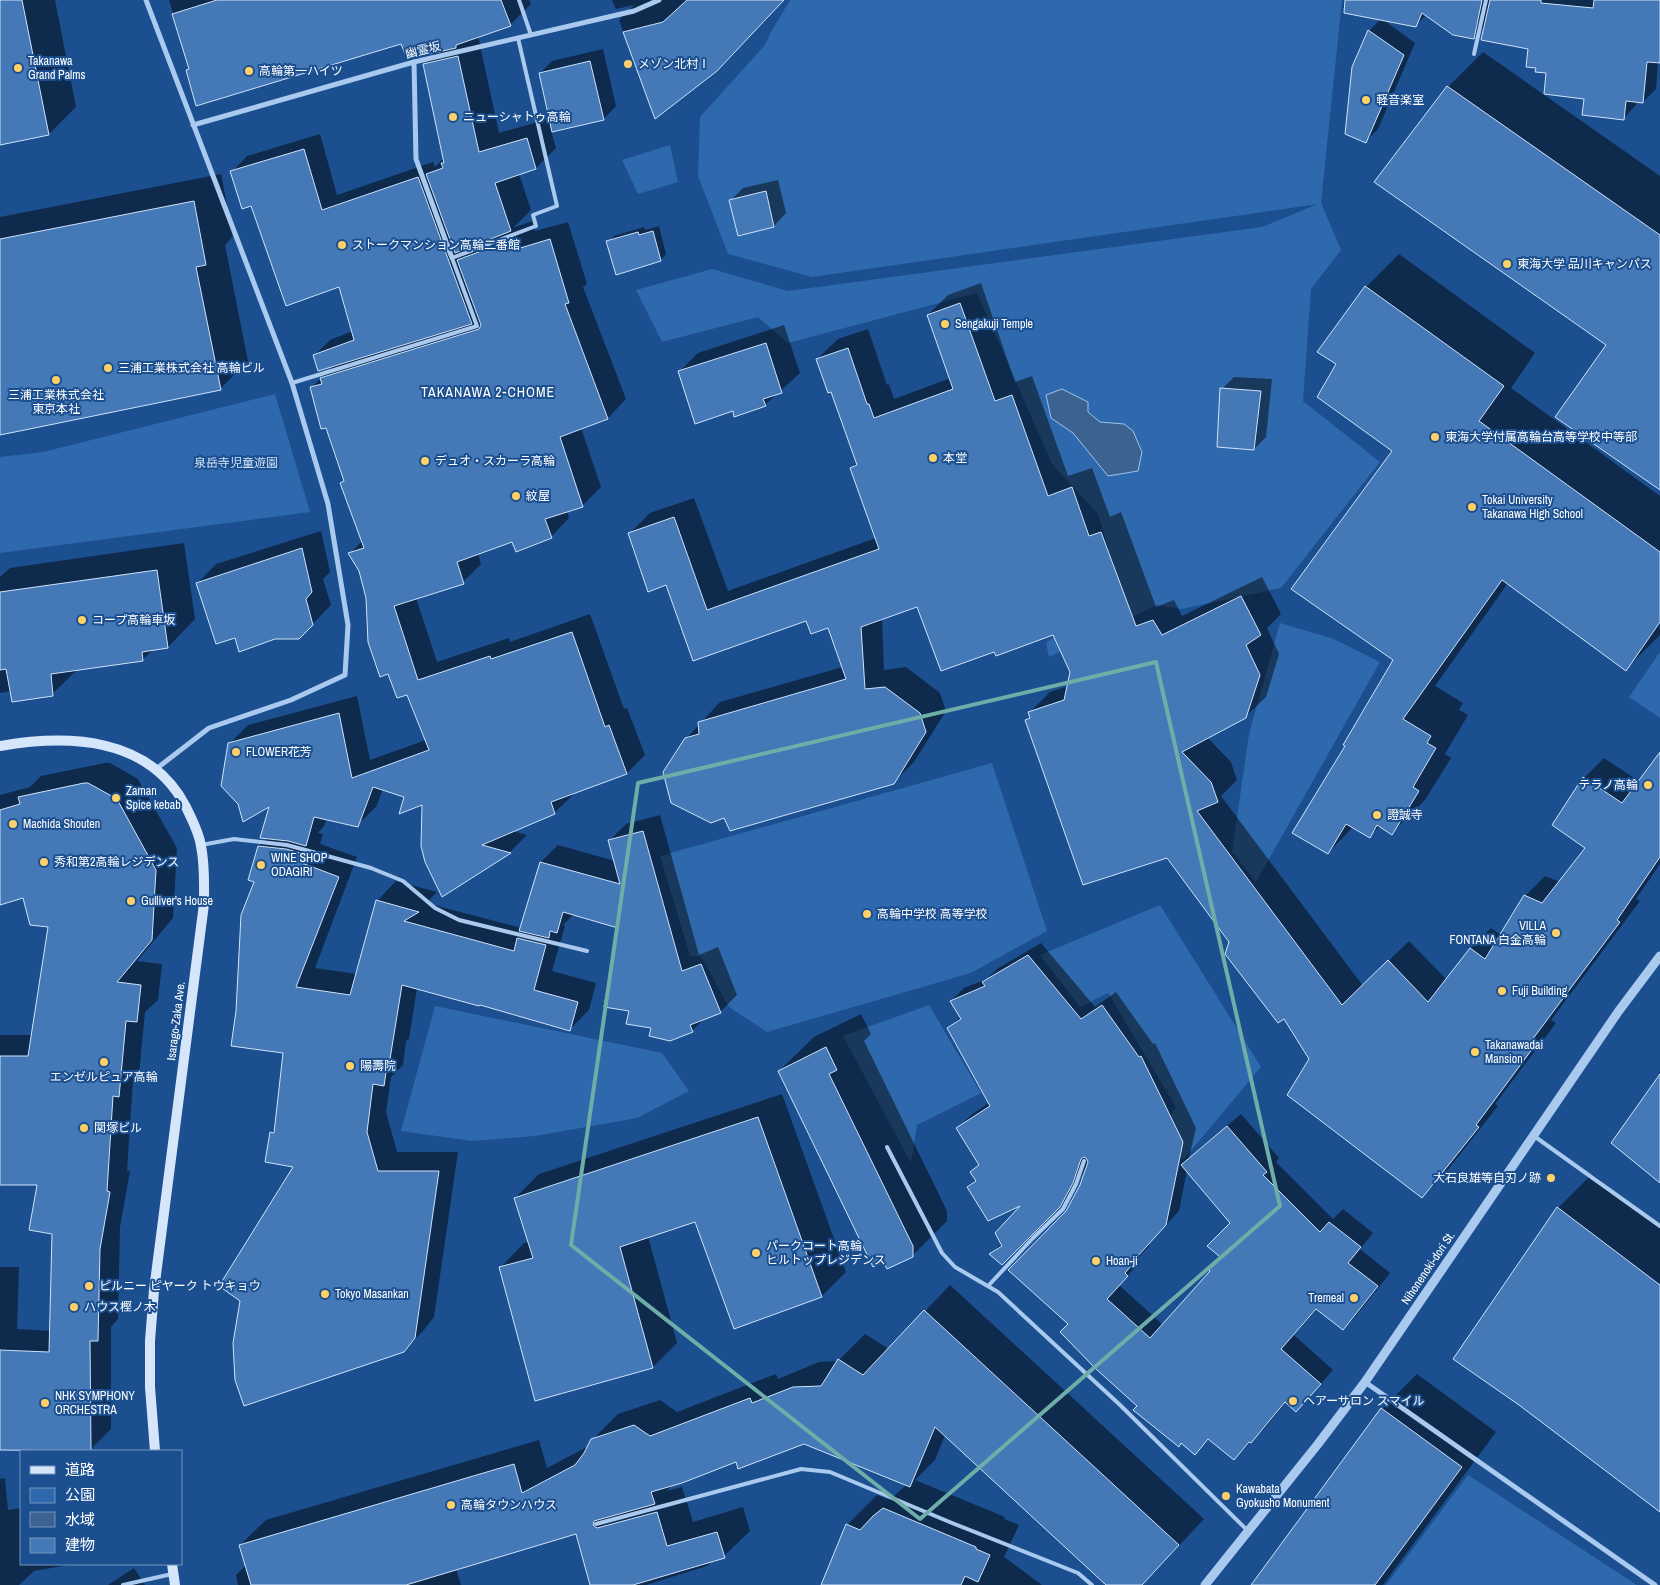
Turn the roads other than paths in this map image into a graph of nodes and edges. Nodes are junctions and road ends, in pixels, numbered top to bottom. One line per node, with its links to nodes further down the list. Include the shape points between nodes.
1 (147, 0): 9 (street)
2 (519, 0): 5 (lane)
3 (659, 0): 5 (street, 幽霊坂, via 634,11)
4 (1486, 0): 7 (lane)
5 (531, 35): 6 (street, 幽霊坂)
6 (518, 38): 8 (street, 幽霊坂); 10 (lane, via 557,206 533,215 536,226)
7 (1474, 54)
8 (414, 62): 9 (street, 幽霊坂); 10 (street, via 416,159)
9 (193, 125): 11 (street)
10 (452, 258): 11 (lane, via 477,326)
11 (292, 383): 13 (street, via 328,504 348,625 346,674 291,700 209,728)
12 (0, 746): 13 (main road, Isarago-Zaka Ave., via 84,741 107,746)
13 (156, 769): 14 (main road, Isarago-Zaka Ave., via 182,799)
14 (201, 845): 15 (lane, via 234,839 287,845 371,868 403,881 435,908 459,920); 23 (main road, Isarago-Zaka Ave., via 204,904 150,1340)
15 (586, 951)
16 (1660, 956): 17 (street, Nihonenoki-dori St.)
17 (1534, 1136): 20 (lane); 22 (street, Nihonenoki-dori St.)
18 (887, 1147): 21 (lane, via 942,1253 955,1268)
19 (1084, 1161): 21 (lane, via 1064,1209)
20 (1660, 1226)
21 (988, 1286): 25 (lane, via 1119,1404)
22 (1365, 1382): 25 (street, Nihonenoki-dori St.); 31 (street)
23 (155, 1450)
24 (596, 1524): 29 (lane, via 800,1469 830,1472 1078,1573)
25 (1248, 1531): 30 (street, Nihonenoki-dori St.)
26 (173, 1569): 27 (lane); 28 (main road)
27 (123, 1585)
28 (176, 1585)
29 (1092, 1585)
30 (1205, 1585)
31 (1654, 1585)

